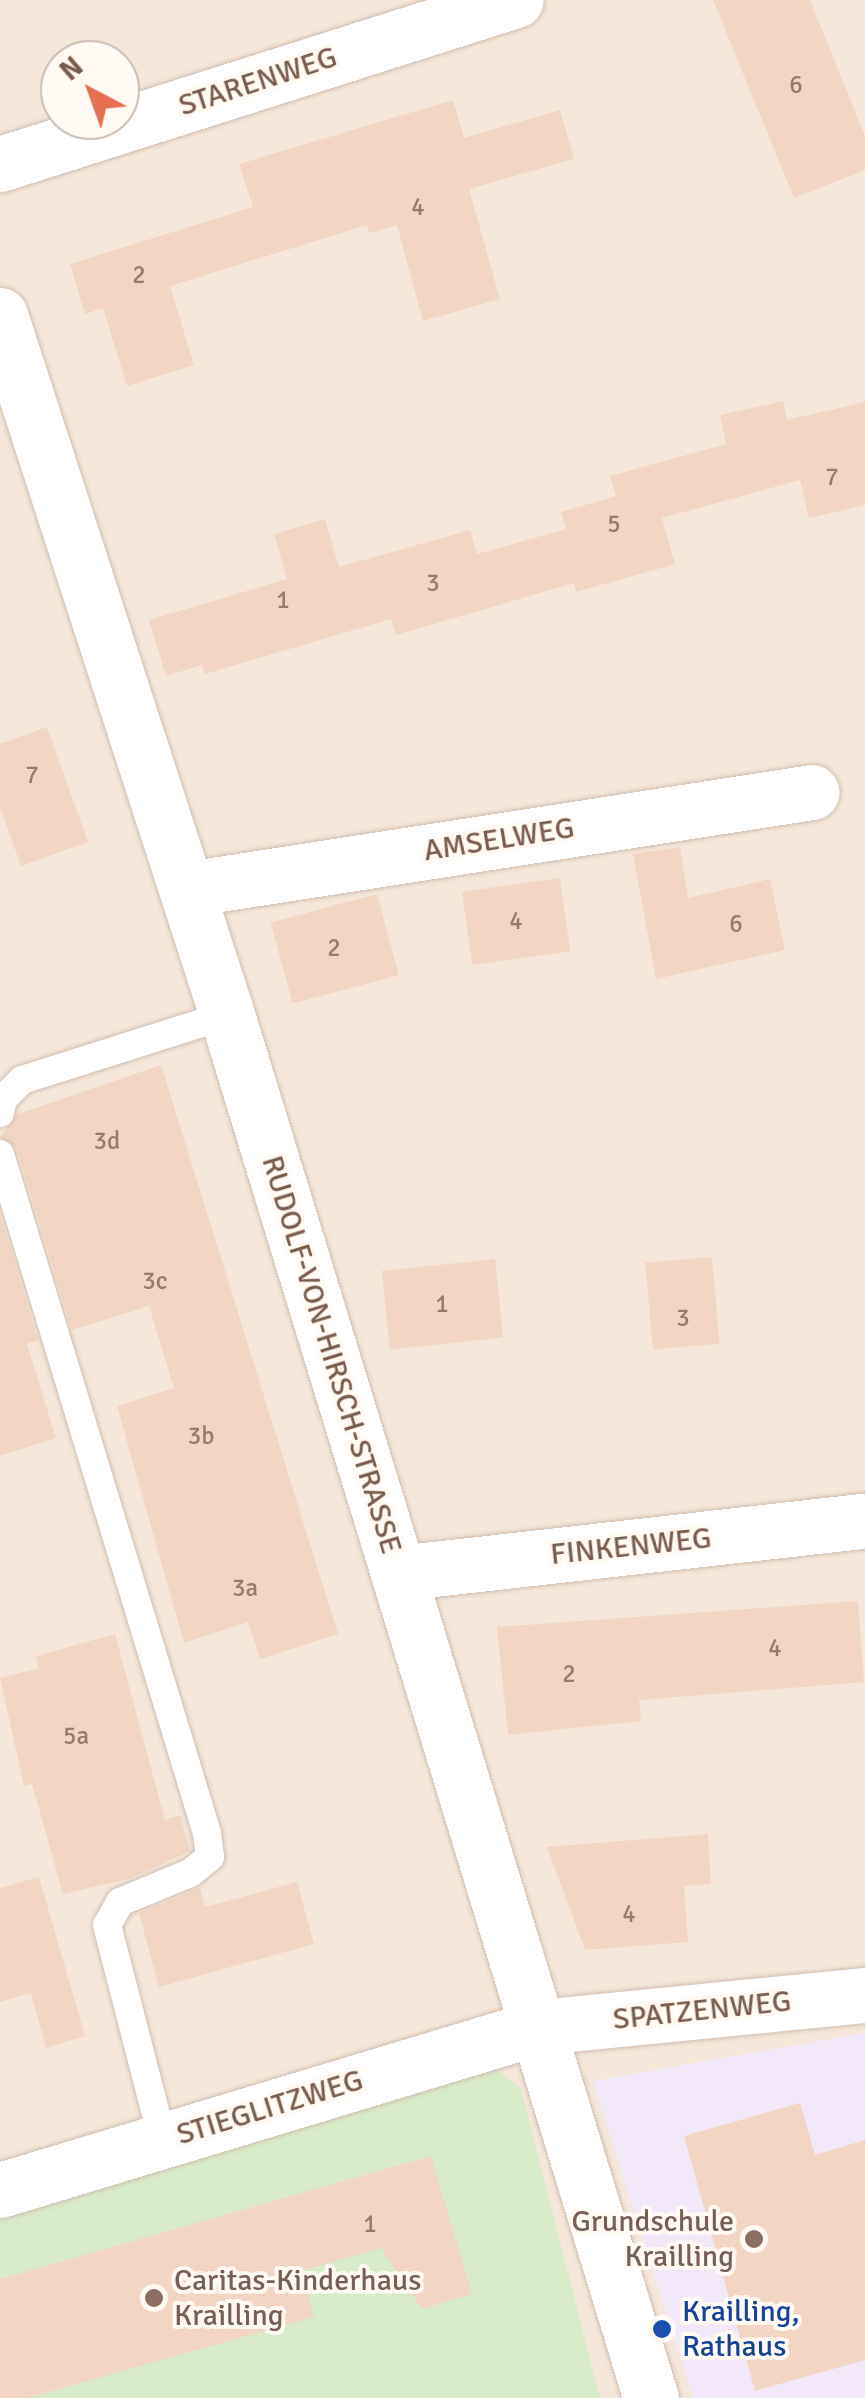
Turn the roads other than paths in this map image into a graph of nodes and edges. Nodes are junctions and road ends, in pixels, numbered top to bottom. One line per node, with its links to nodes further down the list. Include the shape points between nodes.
1 (516, 0): 2 (street, STARENWEG)
2 (0, 164)
3 (0, 315): 5 (street, RUDOLF-VON-HIRSCH-STRASSE)
4 (812, 792): 5 (street, AMSELWEG)
5 (186, 888): 6 (street, RUDOLF-VON-HIRSCH-STRASSE)
6 (228, 1015): 7 (lane, via 22,1080); 10 (street, RUDOLF-VON-HIRSCH-STRASSE)
7 (0, 1113)
8 (0, 1154): 13 (lane, via 207,1833 210,1857 190,1873 120,1902 107,1925)
9 (865, 1521): 10 (street, FINKENWEG)
10 (398, 1573): 12 (street, RUDOLF-VON-HIRSCH-STRASSE)
11 (865, 1995): 12 (street, SPATZENWEG)
12 (539, 2027): 13 (street, STIEGLITZWEG); 15 (street, RUDOLF-VON-HIRSCH-STRASSE)
13 (163, 2141): 14 (street, STIEGLITZWEG)
14 (0, 2190)
15 (652, 2398)

